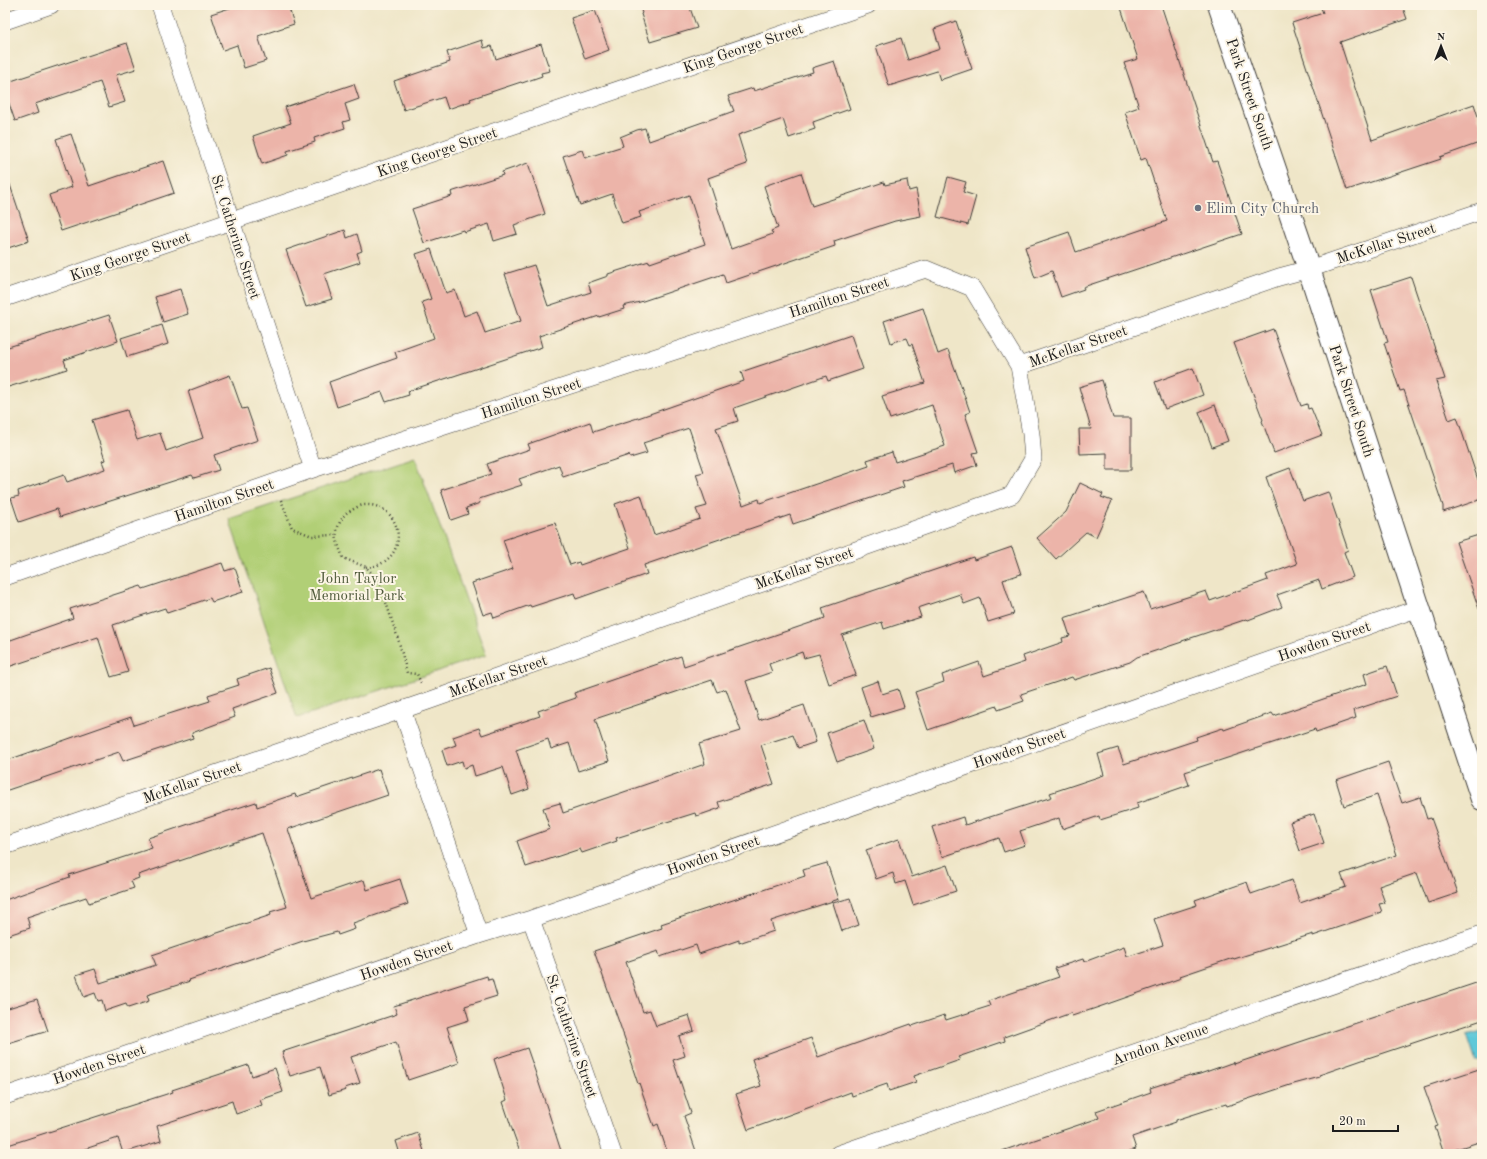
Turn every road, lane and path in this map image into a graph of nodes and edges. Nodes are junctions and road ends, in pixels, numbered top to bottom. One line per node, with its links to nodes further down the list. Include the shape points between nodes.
1 (51, 5): 5 (street)
2 (160, 5): 7 (street, St. Catherine Street)
3 (868, 5): 7 (street, King George Street)
4 (1219, 5): 8 (street, Park Street South)
5 (5, 20)
6 (1482, 211): 8 (street, McKellar Street)
7 (231, 222): 9 (street, King George Street); 11 (street, St. Catherine Street)
8 (1309, 268): 10 (street, McKellar Street); 16 (street, Park Street South)
9 (5, 298)
10 (1019, 366): 11 (street, Hamilton Street, via 972,288 926,269); 17 (street, McKellar Street, via 1034,459 1012,495)
11 (313, 469): 12 (street, Hamilton Street)
12 (274, 482): 13 (path, via 292,528 312,536); 15 (street, Hamilton Street)
13 (336, 535): 14 (path, via 343,558); 14 (path, via 345,514 363,505 380,507 393,517 398,536 396,550 378,566)
14 (366, 567): 17 (path, via 379,581 407,673 417,674)
15 (5, 577)
16 (1419, 608): 19 (street, Park Street South); 21 (street, Howden Street)
17 (428, 701): 18 (street, McKellar Street)
18 (402, 710): 20 (street, McKellar Street); 23 (street)
19 (1480, 790)
20 (5, 846)
21 (531, 919): 23 (street, Howden Street); 25 (street, St. Catherine Street)
22 (1482, 934): 26 (street, Arndon Avenue)
23 (479, 935): 24 (street, Howden Street)
24 (5, 1096)
25 (613, 1154)
26 (838, 1154)

